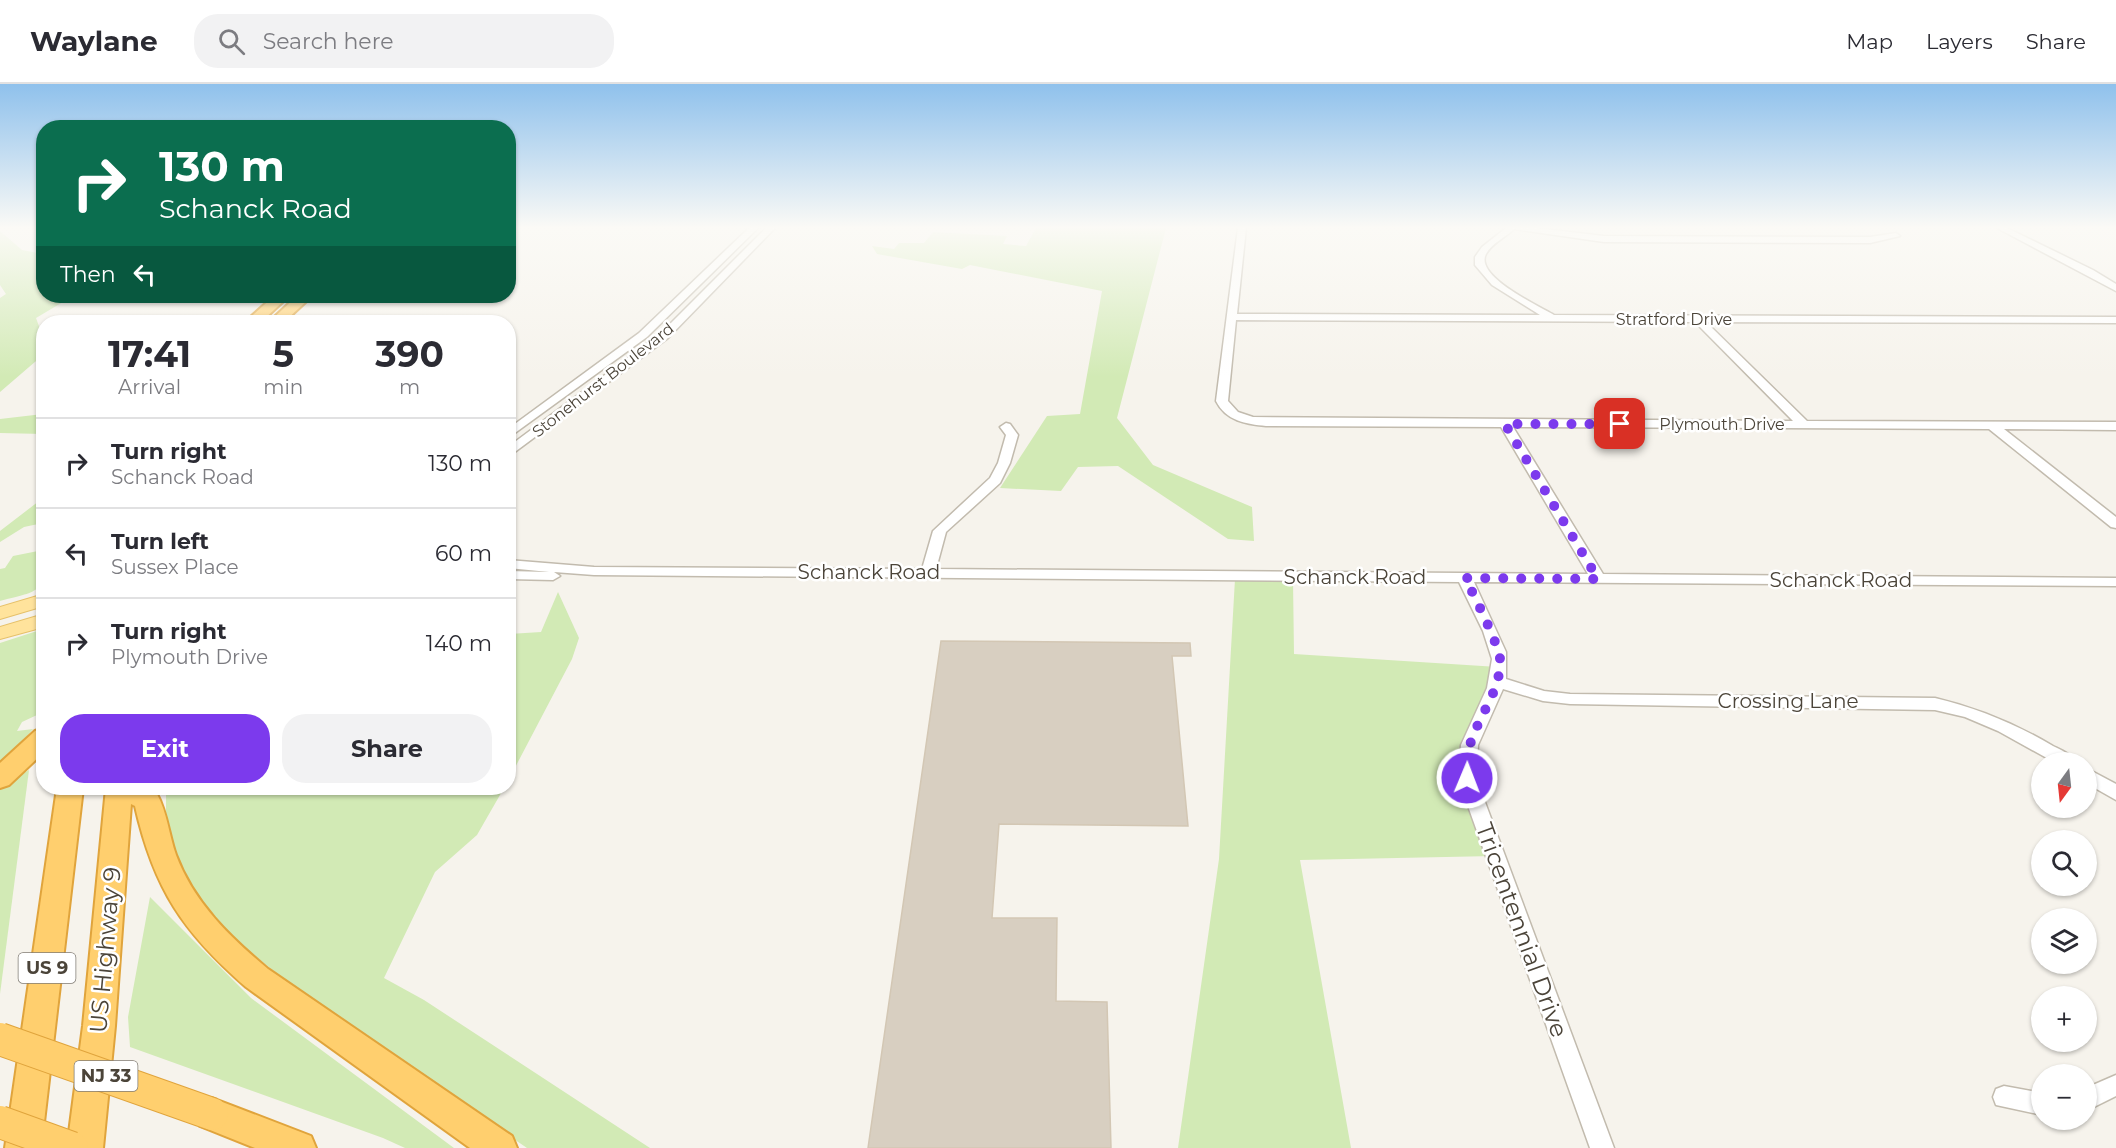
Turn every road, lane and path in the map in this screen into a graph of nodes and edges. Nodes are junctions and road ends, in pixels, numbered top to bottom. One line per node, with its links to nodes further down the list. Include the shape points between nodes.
1 (704, 278): 7 (street, Stonehurst Boulevard)
2 (722, 278): 8 (street, Stonehurst Boulevard)
3 (1237, 278): 13 (street, Plymouth Drive)
4 (1490, 278): 14 (street)
5 (2099, 278): 6 (street)
6 (2116, 288)
7 (685, 296): 8 (street); 17 (street, Stonehurst Boulevard, via 623,352)
8 (703, 297): 18 (street, Stonehurst Boulevard, via 664,336)
9 (274, 303): 11 (highway)
10 (297, 303): 12 (highway)
11 (260, 315)
12 (284, 315)
13 (1233, 317): 14 (street, Stratford Drive); 19 (street, Plymouth Drive, via 1222,401 1228,411 1240,417 1266,422)
14 (1552, 318): 15 (street, Stratford Drive)
15 (1698, 319): 16 (street, Stratford Drive); 20 (street)
16 (2116, 320)
17 (543, 410): 18 (street); 24 (street, Stonehurst Boulevard)
18 (562, 413): 25 (street, Stonehurst Boulevard)
19 (1505, 424): 20 (street, Plymouth Drive); 34 (street)
20 (1804, 425): 21 (street, Plymouth Drive)
21 (1994, 426): 22 (street, Plymouth Drive); 28 (street)
22 (2116, 426)
23 (1006, 427): 31 (street, via 1012,435 1000,473 940,531)
24 (516, 429)
25 (522, 443): 26 (street); 27 (street, Stonehurst Boulevard)
26 (516, 445)
27 (516, 447)
28 (2116, 524)
29 (516, 565): 30 (street, Schanck Road)
30 (594, 571): 31 (street, Schanck Road); 32 (street, Schanck Road, via 572,576)
31 (928, 572): 33 (street, Schanck Road)
32 (516, 575)
33 (1465, 578): 34 (street, Schanck Road); 40 (street, Tricentennial Drive, via 1500,657)
34 (1598, 579): 35 (street, Schanck Road)
35 (2116, 582)
36 (36, 602): 37 (main road)
37 (0, 613)
38 (36, 622): 39 (main road)
39 (0, 633)
40 (1498, 682): 42 (street, Crossing Lane, via 1543,696 1570,699 1935,704 1984,717); 60 (street, Tricentennial Drive, via 1467,747 1467,778)
41 (36, 744): 43 (highway)
42 (2050, 752)
43 (0, 778)
44 (2097, 781): 45 (street)
45 (2116, 793)
46 (69, 795): 55 (highway, US 9)
47 (118, 795): 57 (highway, US Highway 9 / US 9)
48 (137, 795): 59 (highway, via 147,801 154,833 176,891 219,947 257,978)
49 (0, 1039): 58 (highway, NJ 33, bridge)
50 (2116, 1084): 52 (street)
51 (2004, 1097): 53 (street)
52 (2097, 1097)
53 (2031, 1102)
54 (0, 1122): 56 (highway, bridge)
55 (23, 1148)
56 (72, 1148)
57 (85, 1148)
58 (298, 1148)
59 (499, 1148)
60 (1602, 1148)

